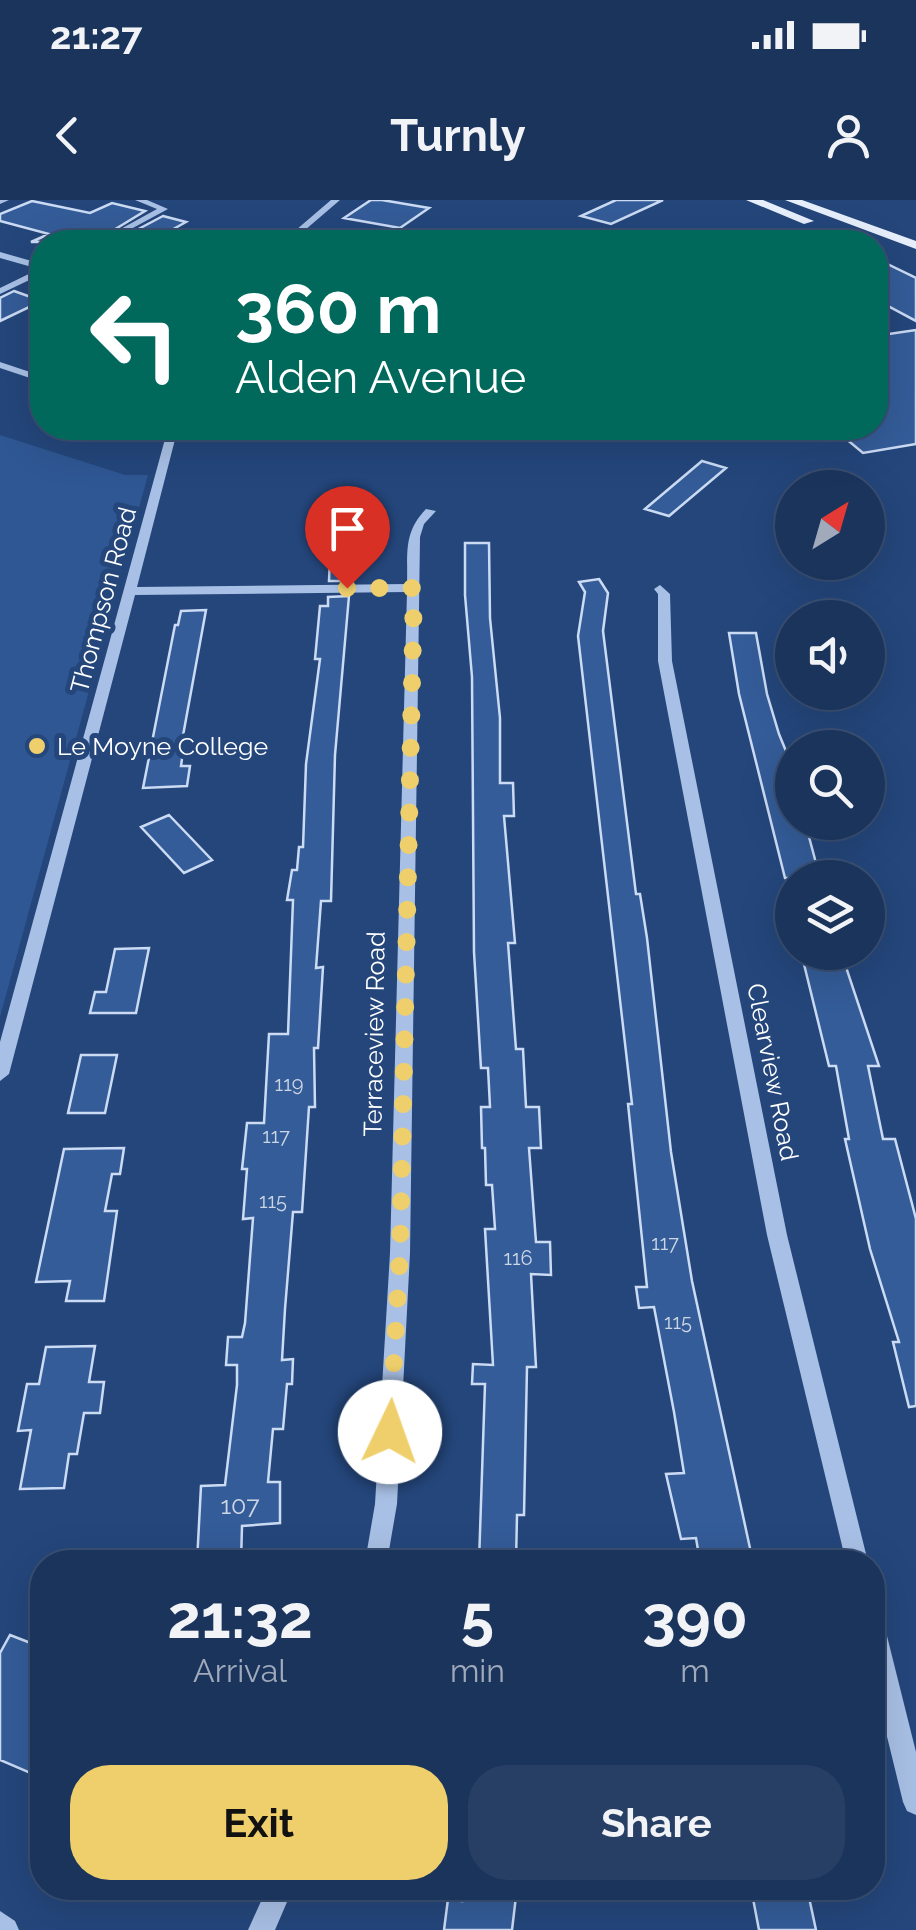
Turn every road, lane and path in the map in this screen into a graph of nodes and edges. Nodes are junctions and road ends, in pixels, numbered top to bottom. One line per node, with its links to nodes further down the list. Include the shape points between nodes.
1 (139, 200): 5 (street, via 162,212)
2 (336, 200): 6 (street)
3 (752, 200): 7 (main road)
4 (791, 200): 8 (main road)
5 (125, 230)
6 (300, 230)
7 (834, 230)
8 (874, 230)
9 (888, 235): 10 (main road)
10 (916, 245)
11 (888, 250): 13 (main road)
12 (0, 256): 14 (street)
13 (916, 260)
14 (30, 265)
15 (30, 275): 16 (street)
16 (0, 291)
17 (0, 365): 18 (street)
18 (30, 375)
19 (169, 440): 23 (street, Thompson Road)
20 (430, 511): 21 (street, Terraceview Road, via 414,537)
21 (414, 588): 23 (street); 25 (street, Terraceview Road, via 400,1253)
22 (660, 590): 26 (street, Clearview Road, via 665,660 777,1235)
23 (128, 591): 24 (street, Thompson Road)
24 (0, 1074)
25 (378, 1550)
26 (854, 1550)
27 (885, 1677): 28 (street)
28 (916, 1802)
29 (275, 1900): 32 (street)
30 (0, 1924): 31 (street)
31 (6, 1930)
32 (261, 1930)

